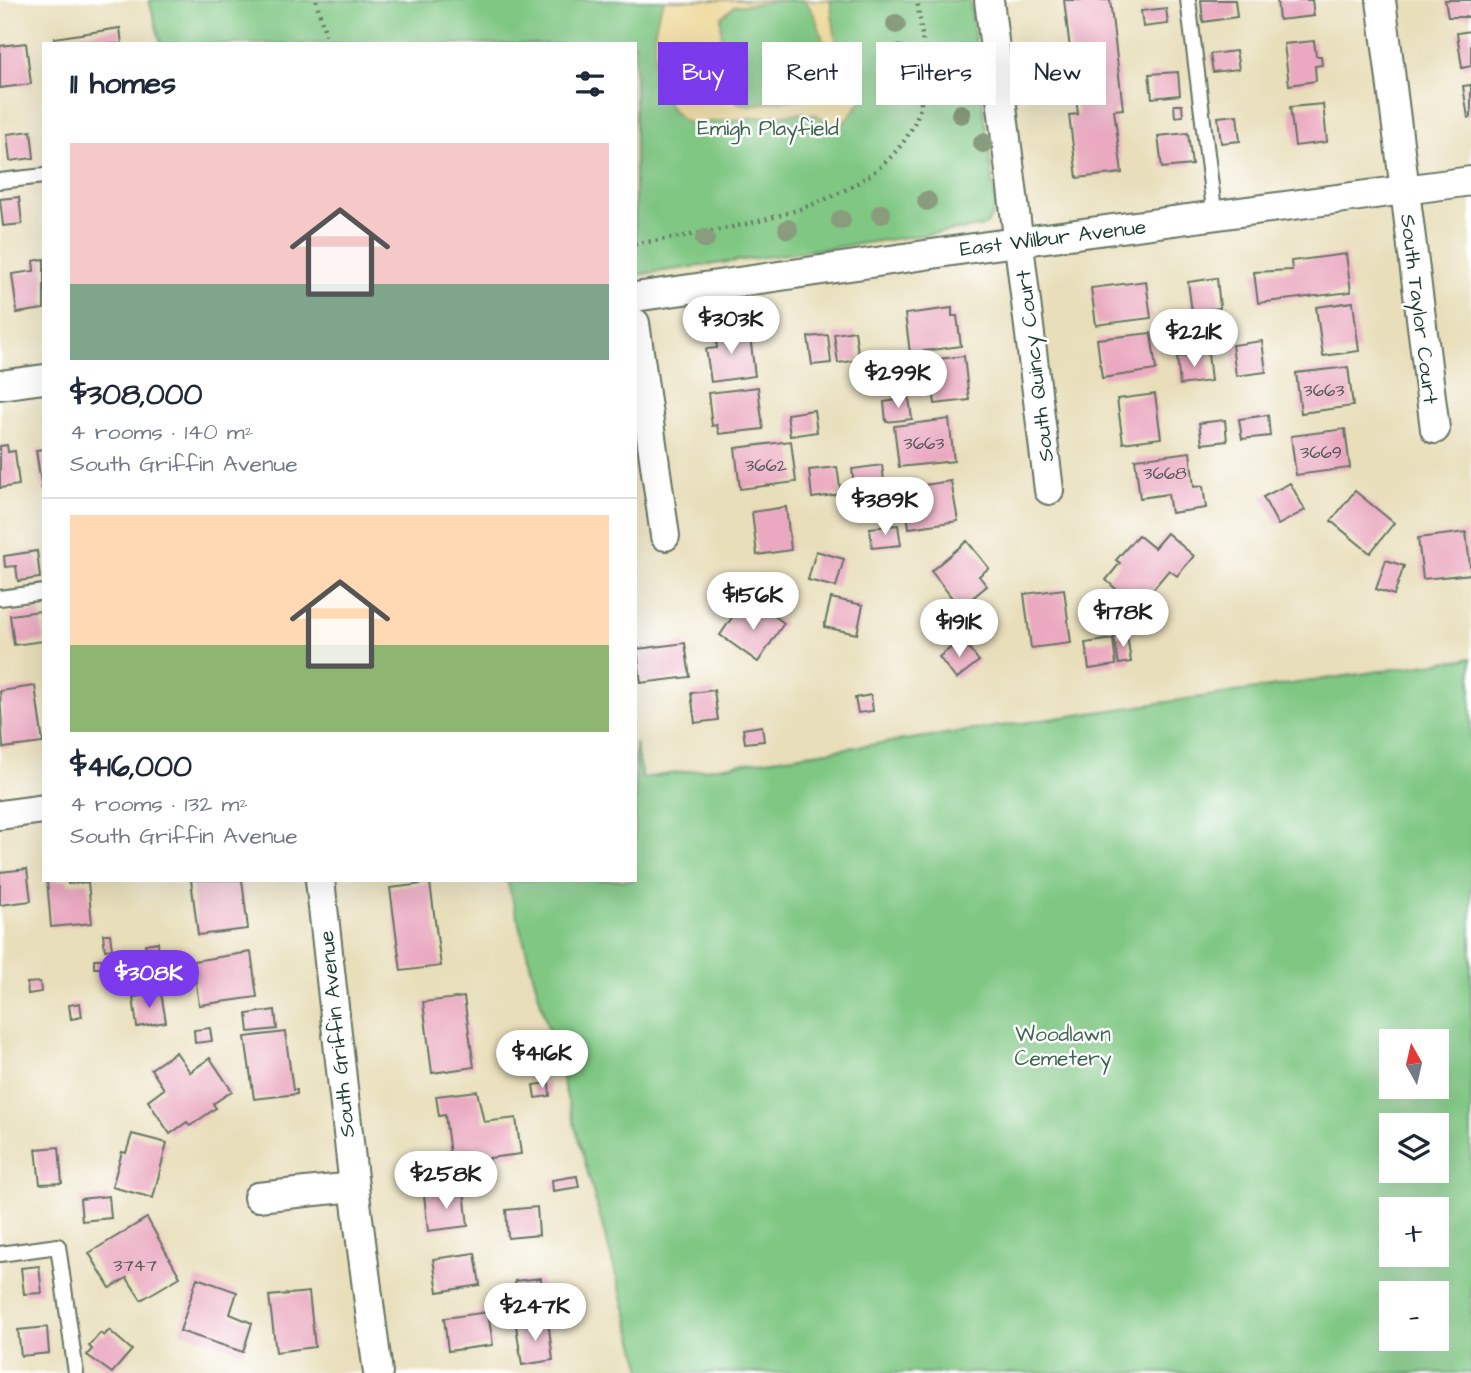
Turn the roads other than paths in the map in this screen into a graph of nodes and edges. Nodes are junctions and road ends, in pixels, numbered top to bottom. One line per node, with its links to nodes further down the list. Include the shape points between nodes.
1 (989, 0): 9 (street, South Quincy Court)
2 (1188, 0): 8 (lane)
3 (1381, 0): 7 (street, South Taylor Court)
4 (42, 176): 5 (lane)
5 (0, 181)
6 (1471, 181): 7 (street, East Wilbur Avenue)
7 (1404, 190): 8 (street, East Wilbur Avenue); 14 (street, South Taylor Court)
8 (1215, 218): 9 (street, East Wilbur Avenue)
9 (1020, 242): 10 (street, East Wilbur Avenue); 15 (street, South Quincy Court)
10 (637, 297)
11 (637, 337): 16 (street)
12 (42, 379): 13 (street)
13 (0, 385)
14 (1435, 429)
15 (1049, 490)
16 (665, 536)
17 (42, 592): 18 (lane)
18 (0, 598)
19 (42, 810): 20 (street)
20 (0, 815)
21 (320, 882): 22 (street, South Griffin Avenue)
22 (354, 1187): 23 (street); 26 (street, South Griffin Avenue)
23 (258, 1197)
24 (0, 1254): 25 (lane, via 58,1246)
25 (76, 1373)
26 (378, 1373)

